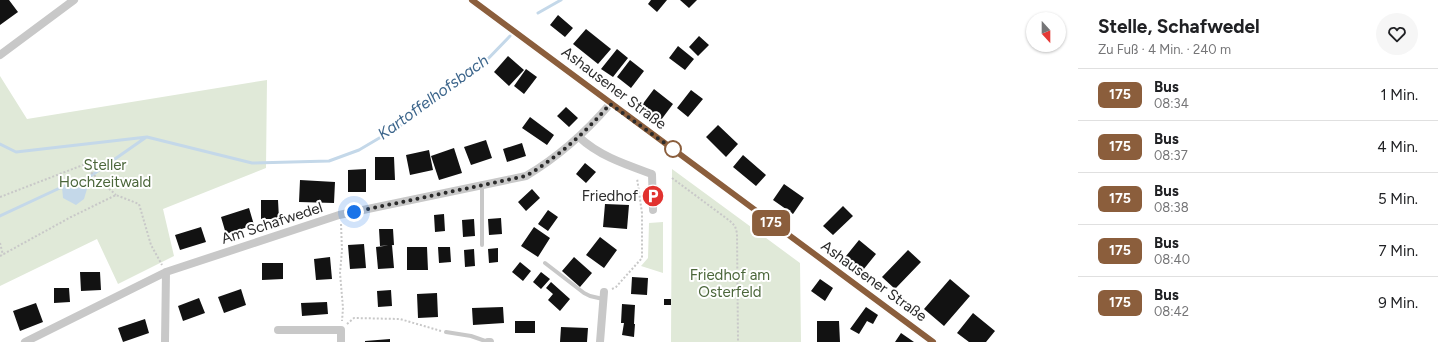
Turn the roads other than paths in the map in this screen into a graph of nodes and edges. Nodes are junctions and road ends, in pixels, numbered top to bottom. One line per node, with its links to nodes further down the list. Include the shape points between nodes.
1 (74, 0): 3 (street)
2 (472, 0): 4 (street, Ashausener Straße)
3 (0, 55)
4 (610, 104): 5 (street, Am Schafwedel); 19 (street, Ashausener Straße)
5 (579, 136): 6 (street, Am Schafwedel, via 547,164 526,176); 7 (street, via 601,154 652,174)
6 (482, 185): 8 (lane); 10 (street, Am Schafwedel, via 339,216)
7 (653, 210)
8 (482, 245)
9 (545, 263): 11 (lane, via 584,293 590,296)
10 (166, 272): 14 (street, Am Schafwedel); 15 (street)
11 (604, 296): 18 (street)
12 (278, 330): 16 (street, via 341,330)
13 (446, 332): 17 (lane)
14 (26, 342)
15 (165, 342)
16 (341, 342)
17 (489, 342)
18 (600, 342)
19 (933, 342)

